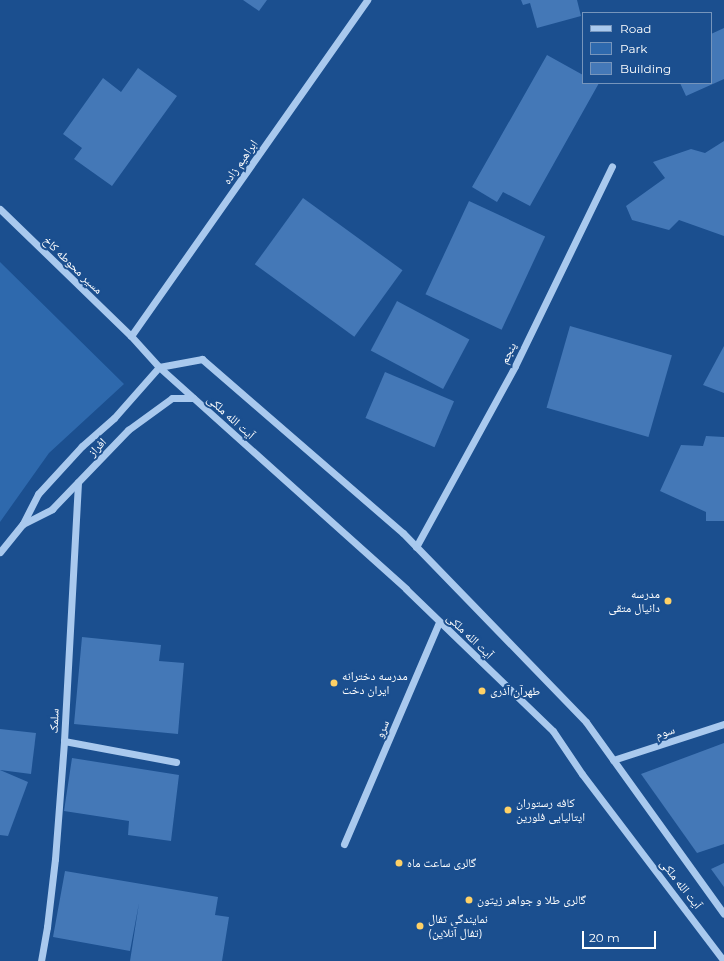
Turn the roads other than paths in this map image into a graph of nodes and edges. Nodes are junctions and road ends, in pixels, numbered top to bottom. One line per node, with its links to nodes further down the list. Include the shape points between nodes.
1 (367, 0): 4 (street, ابراهیم زاده)
2 (612, 166): 9 (street, پنجم, via 515,366)
3 (0, 209): 4 (street, مسیر محوطه کاخ)
4 (130, 336): 5 (street, آیت الله ملکی)
5 (159, 367): 6 (street, آیت الله ملکی); 8 (street, افراز, via 114,418 82,446 38,494); 9 (street, آیت الله ملکی, via 202,359)
6 (193, 398): 7 (street, افراز, via 172,398 128,430); 11 (street, آیت الله ملکی)
7 (78, 482): 8 (street, افراز, via 52,509); 13 (street, سلمک)
8 (23, 524): 10 (street, افراز)
9 (416, 547): 14 (street, آیت الله ملکی, via 586,722)
10 (0, 552)
11 (439, 622): 16 (street, سرو); 18 (street, آیت الله ملکی, via 553,731 582,774)
12 (724, 724): 14 (street, سوم)
13 (64, 741): 15 (street); 19 (street, سلمک, via 55,859)
14 (613, 760): 17 (street, آیت الله ملکی)
15 (176, 762)
16 (344, 844)
17 (724, 914)
18 (724, 960)
19 (40, 961)

